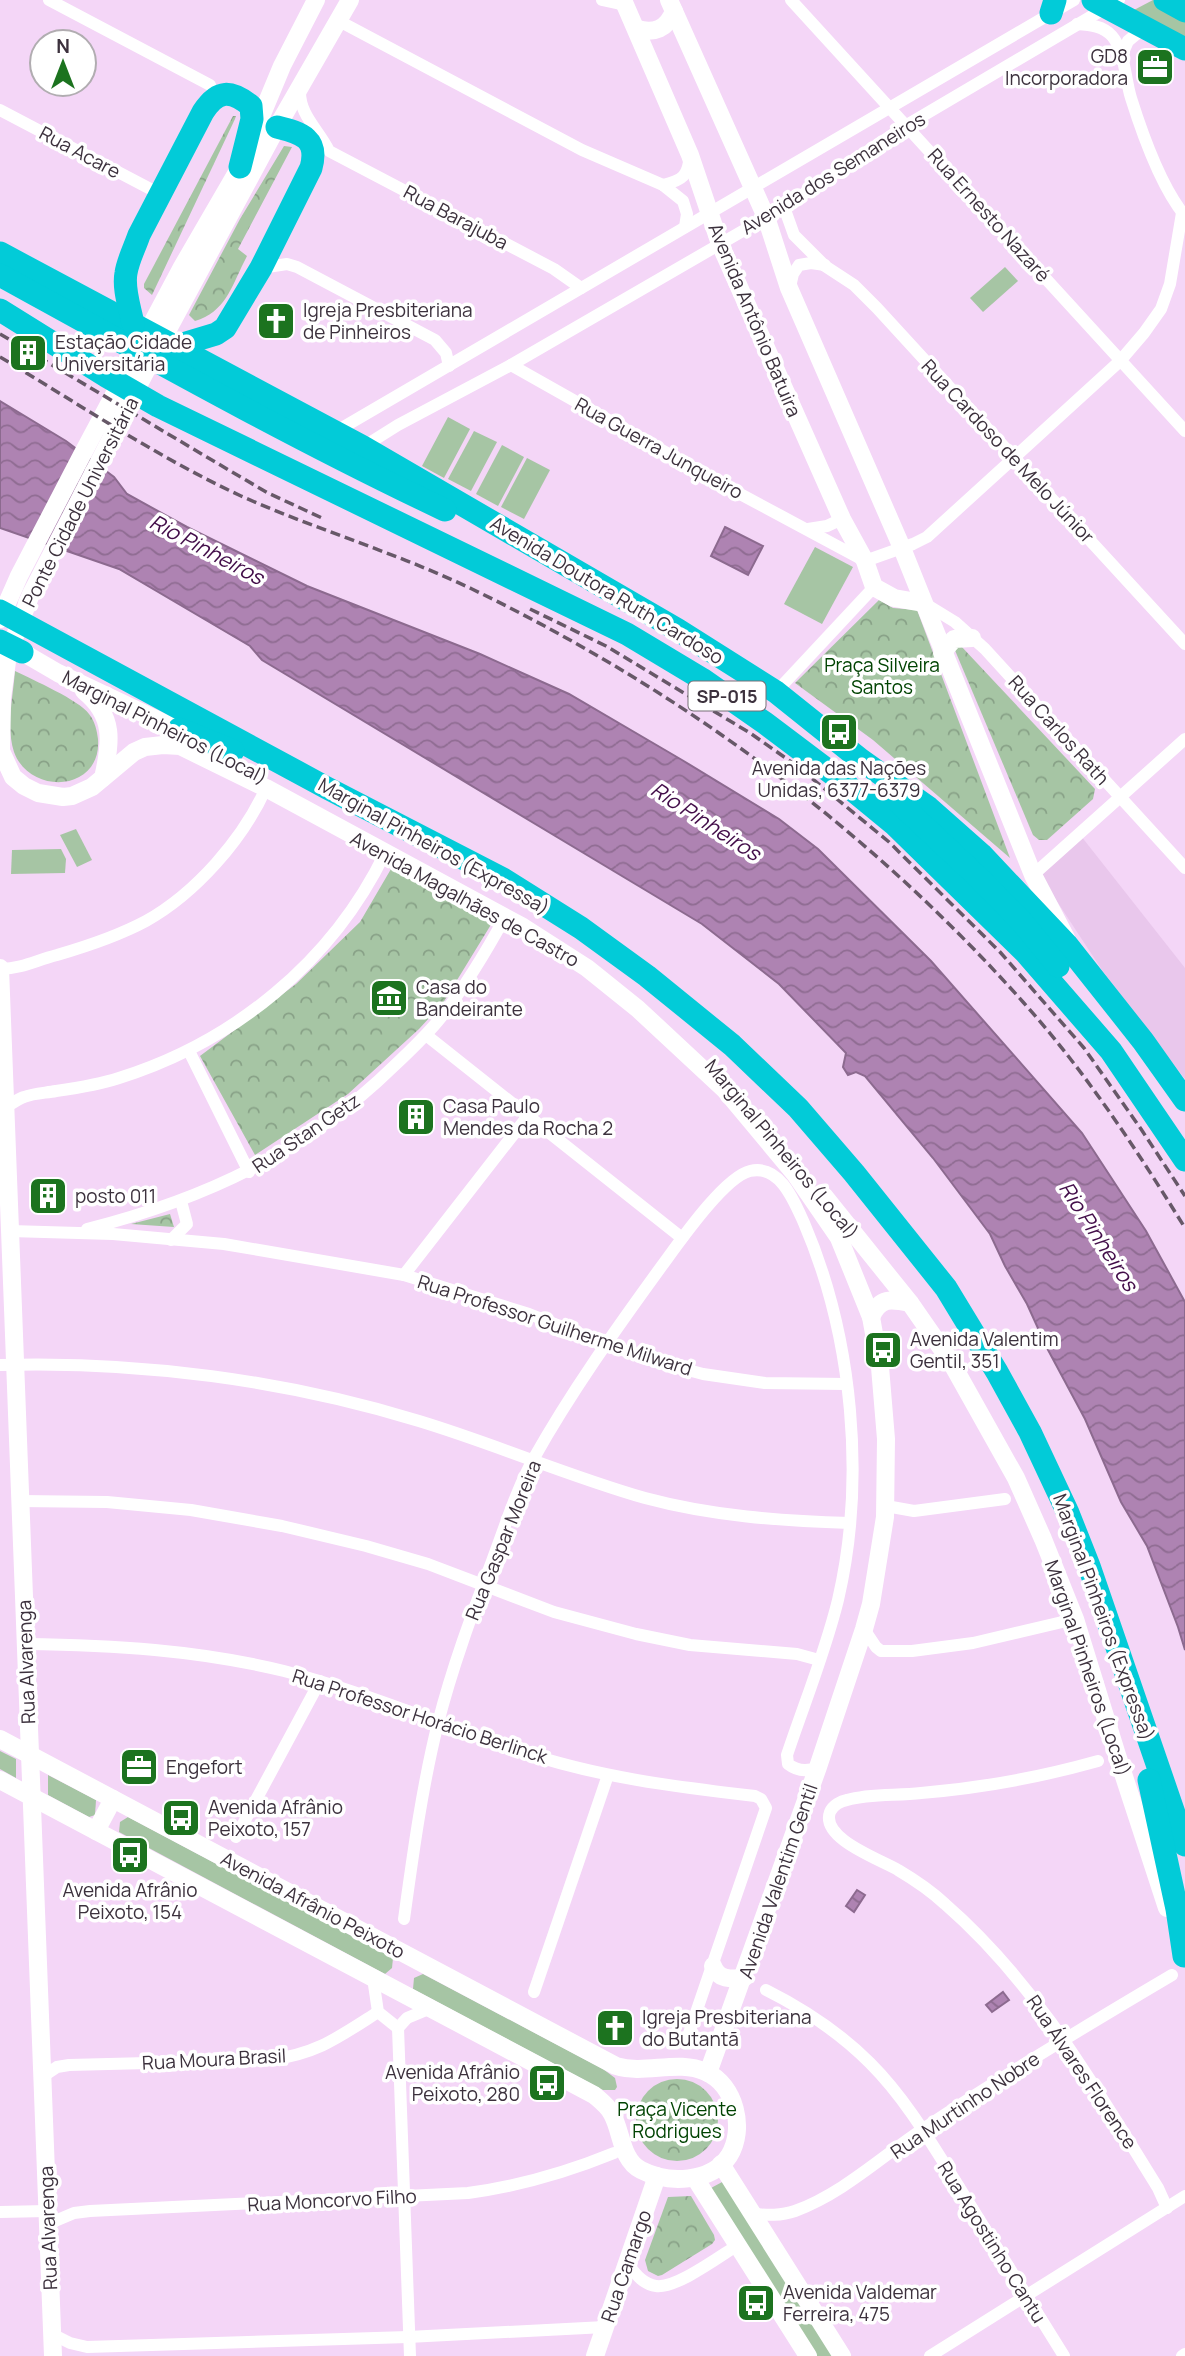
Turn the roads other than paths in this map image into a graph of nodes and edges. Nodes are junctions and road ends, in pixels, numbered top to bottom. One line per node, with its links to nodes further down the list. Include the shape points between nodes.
1 (49, 0): 17 (street)
2 (350, 0): 11 (main road, Ponte Cidade Universitária)
3 (602, 0): 7 (street)
4 (791, 0): 19 (street, Rua Ernesto Nazaré)
5 (1074, 0): 10 (street, Avenida dos Semaneiros)
6 (310, 2): 25 (main road, Ponte Cidade Universitária)
7 (624, 2): 14 (main road, Avenida Antônio Batuira)
8 (1106, 2): 12 (street, Avenida dos Semaneiros); 13 (highway)
9 (675, 4): 14 (main road, via 667,24 648,32); 27 (main road)
10 (1053, 6): 19 (street, Avenida dos Semaneiros)
11 (339, 21): 18 (main road, Ponte Cidade Universitária); 26 (street, via 582,150)
12 (1077, 24): 16 (street, via 1104,29 1117,43); 21 (street, Avenida dos Semaneiros)
13 (1145, 27): 15 (highway); 16 (street, via 1128,41)
14 (637, 29): 23 (main road, Avenida Antônio Batuira)
15 (1185, 49)
16 (1121, 58): 31 (street, via 1147,142)
17 (210, 85)
18 (300, 89): 22 (main road, Ponte Cidade Universitária); 24 (street, via 303,111 320,134)
19 (890, 107): 21 (street, Rua Ernesto Nazaré); 27 (street, Avenida dos Semaneiros)
20 (0, 110): 28 (street, Rua Acare)
21 (907, 125): 29 (street, Avenida dos Semaneiros); 44 (street, Rua Ernesto Nazaré)
22 (277, 127): 24 (highway, via 306,138); 70 (main road, Ponte Cidade Universitária, via 31,594 8,654)
23 (690, 155): 26 (street, via 682,178); 30 (main road, Avenida Antônio Batuira)
24 (321, 156): 37 (highway); 39 (street, Rua Barajuba, via 554,269)
25 (240, 167): 28 (highway, via 251,106 222,94 211,101); 61 (main road, Ponte Cidade Universitária, via 182,267 25,563)
26 (663, 185): 33 (street, via 683,201)
27 (753, 187): 30 (street, Avenida dos Semaneiros); 32 (main road)
28 (160, 194): 42 (highway, via 126,272)
29 (784, 207): 32 (street, Avenida dos Semaneiros); 36 (street, Rua Cardoso de Melo Júnior, via 794,235)
30 (709, 213): 33 (street, Avenida dos Semaneiros); 34 (main road, Avenida Antônio Batuira)
31 (1183, 214): 44 (street, via 1161,309)
32 (765, 217): 34 (street, Avenida dos Semaneiros); 40 (main road)
33 (685, 227): 39 (street, Avenida dos Semaneiros)
34 (720, 244): 45 (street, Avenida dos Semaneiros); 53 (main road, Avenida Antônio Batuira)
35 (0, 253): 42 (highway, Avenida Doutora Ruth Cardoso)
36 (825, 265): 40 (street, via 799,265); 52 (street, Rua Cardoso de Melo Júnior, via 877,308)
37 (261, 268): 43 (highway, via 225,328); 46 (street, via 297,267 435,341 446,353)
38 (0, 275): 55 (highway, via 361,470 495,535)
39 (581, 288): 46 (street, Avenida dos Semaneiros)
40 (789, 288): 56 (main road)
41 (0, 310): 85 (highway, SP-015, via 158,406 627,634 702,679 894,824 1025,952)
42 (133, 324): 43 (highway, Avenida Doutora Ruth Cardoso)
43 (176, 346): 50 (highway, Avenida Doutora Ruth Cardoso)
44 (1120, 361): 49 (street, Rua Ernesto Nazaré); 52 (street)
45 (511, 365): 48 (street, Avenida dos Semaneiros); 54 (street, Rua Guerra Junqueiro)
46 (449, 366): 47 (street, Avenida dos Semaneiros)
47 (381, 407): 48 (street); 50 (street, Avenida dos Semaneiros)
48 (398, 425): 51 (street, Avenida dos Semaneiros)
49 (1185, 431)
50 (335, 432): 51 (highway, Avenida Doutora Ruth Cardoso)
51 (363, 447): 55 (highway, Avenida Doutora Ruth Cardoso)
52 (1014, 457): 56 (street, via 927,537); 64 (street, Rua Cardoso de Melo Júnior)
53 (842, 519): 54 (street); 57 (main road, Avenida Antônio Batuira)
54 (808, 529): 57 (street, Rua Guerra Junqueiro)
55 (529, 544): 68 (highway, Avenida Doutora Ruth Cardoso, via 678,629)
56 (902, 548): 57 (street); 59 (main road)
57 (865, 561): 58 (main road, Avenida Antônio Batuira)
58 (874, 587): 59 (main road, via 894,598); 68 (street)
59 (923, 603): 62 (street, Rua Carlos Rath); 66 (main road)
60 (0, 611): 75 (highway, Marginal Pinheiros (Expressa))
61 (0, 619)
62 (972, 638): 66 (main road, via 954,639); 76 (street, Rua Carlos Rath)
63 (0, 641): 65 (highway)
64 (1185, 644)
65 (11, 649): 67 (main road, Marginal Pinheiros (Local))
66 (942, 653): 79 (main road)
67 (58, 673): 69 (main road, Marginal Pinheiros (Local)); 73 (main road, via 92,698 105,717 109,745)
68 (776, 692): 72 (highway, Avenida Doutora Ruth Cardoso)
69 (179, 729): 75 (highway); 100 (main road, Marginal Pinheiros (Local), via 573,946 649,1006 721,1073)
70 (0, 737): 73 (main road, Avenida Magalhães de Castro, via 13,777 38,793 72,796)
71 (1185, 740): 76 (street)
72 (861, 760): 81 (highway, Avenida Doutora Ruth Cardoso, via 929,808 981,854); 85 (highway, via 1022,922 1093,1014)
73 (103, 778): 74 (main road, Avenida Magalhães de Castro, via 134,752 180,746)
74 (266, 788): 77 (main road, Avenida Magalhães de Castro); 82 (street, via 239,837 208,872 148,920 85,947 20,968)
75 (327, 788): 118 (highway, Marginal Pinheiros (Expressa), via 503,879 581,928 732,1045 798,1108 946,1288 997,1372 1068,1513)
76 (1121, 798): 78 (street, Rua Carlos Rath); 79 (street)
77 (385, 853): 80 (main road, Avenida Magalhães de Castro); 84 (street, via 345,921 299,973 243,1018)
78 (1185, 868)
79 (1033, 875): 81 (main road, via 1066,934)
80 (505, 917): 83 (street, Rua Stan Getz, via 469,980); 101 (main road, Avenida Magalhães de Castro, via 549,942 618,992 724,1090 825,1215 851,1264)
81 (1067, 945): 86 (highway, Avenida Doutora Ruth Cardoso)
82 (0, 968): 87 (main road, Rua Alvarenga)
83 (426, 1035): 88 (street); 90 (street, Rua Stan Getz, via 349,1107)
84 (189, 1051): 87 (street, via 117,1079 26,1096); 90 (street)
85 (1111, 1052): 89 (highway, SP-015)
86 (1185, 1100)
87 (5, 1107): 94 (main road, Rua Alvarenga)
88 (527, 1117): 96 (street); 99 (street)
89 (1185, 1160)
90 (249, 1172): 92 (street, Rua Stan Getz)
91 (776, 1177): 96 (street, Rua Gaspar Moreira, via 759,1170 737,1176); 104 (street, Avenida Valentim Gentil, via 798,1209 817,1256)
92 (181, 1200): 93 (street); 95 (street, Rua Stan Getz)
93 (187, 1224): 97 (street); 98 (street, Rua Professor Guilherme Milward, via 198,1234)
94 (10, 1231): 95 (street, Rua Professor Guilherme Milward); 103 (main road, Rua Alvarenga)
95 (73, 1232): 97 (street, Rua Professor Guilherme Milward)
96 (682, 1238): 102 (street, Rua Gaspar Moreira)
97 (171, 1240): 98 (street, Rua Professor Guilherme Milward)
98 (224, 1244): 99 (street, Rua Professor Guilherme Milward)
99 (404, 1275): 102 (street, Rua Professor Guilherme Milward)
100 (910, 1303): 101 (main road, via 881,1303); 113 (main road, Marginal Pinheiros (Local), via 951,1362 1016,1478)
101 (871, 1317): 108 (main road, Avenida Valentim Gentil, via 883,1403)
102 (606, 1344): 104 (street, Rua Professor Guilherme Milward, via 703,1374 765,1383); 105 (street, Rua Gaspar Moreira)
103 (7, 1364): 105 (street, via 132,1369 295,1388 418,1420); 107 (main road, Rua Alvarenga)
104 (846, 1384): 110 (street, Avenida Valentim Gentil, via 853,1445)
105 (533, 1460): 110 (street, via 646,1498 700,1510 750,1518); 112 (street, Rua Gaspar Moreira)
106 (1005, 1499): 109 (street)
107 (20, 1501): 112 (street, via 107,1502 191,1510 282,1526 428,1564); 115 (main road, Rua Alvarenga)
108 (886, 1506): 109 (street); 111 (main road, Avenida Valentim Gentil)
109 (914, 1511): 111 (street)
110 (849, 1523): 116 (street, Avenida Valentim Gentil, via 838,1599)
111 (883, 1531): 114 (main road, Avenida Valentim Gentil)
112 (482, 1586): 116 (street, via 636,1634); 119 (street, Rua Gaspar Moreira)
113 (1075, 1619): 114 (street, via 984,1641 912,1651 881,1651); 133 (main road, Marginal Pinheiros (Local))
114 (864, 1629): 123 (main road, Avenida Valentim Gentil)
115 (25, 1644): 117 (street, Rua Professor Horácio Berlinck, via 172,1651); 121 (main road, Rua Alvarenga)
116 (819, 1660): 123 (street, Avenida Valentim Gentil, via 787,1755 794,1768)
117 (320, 1681): 119 (street, Rua Professor Horácio Berlinck); 130 (street)
118 (1134, 1697): 131 (highway, Marginal Pinheiros (Expressa)); 133 (highway, via 1177,1909)
119 (438, 1721): 124 (street, Rua Professor Horácio Berlinck, via 522,1752); 132 (street, Rua Gaspar Moreira)
120 (0, 1739): 121 (main road, Avenida Afrânio Peixoto)
121 (29, 1755): 126 (main road, Rua Alvarenga); 127 (main road, Avenida Afrânio Peixoto)
122 (1098, 1760): 143 (street, Rua Álvares Florence, via 977,1787 856,1797 830,1813 835,1831 847,1843 897,1869 964,1920 1014,1972)
123 (818, 1767): 136 (main road, Avenida Valentim Gentil)
124 (608, 1775): 128 (street, Rua Professor Horácio Berlinck, via 755,1796); 138 (street)
125 (0, 1780): 126 (main road, Avenida Afrânio Peixoto)
126 (31, 1797): 129 (main road, Avenida Afrânio Peixoto); 145 (main road, Rua Alvarenga)
127 (113, 1799): 129 (main road); 144 (main road, Avenida Afrânio Peixoto, via 627,2069 687,2066)
128 (766, 1808): 134 (street, Avenida Valentim Gentil)
129 (96, 1831): 135 (main road, Avenida Afrânio Peixoto)
130 (236, 1837)
131 (1185, 1845)
132 (404, 1919)
133 (1180, 1964): 143 (street, Rua Murtinho Nobre)
134 (713, 1966): 136 (main road, via 724,1977); 142 (street, Avenida Valentim Gentil)
135 (373, 1978): 139 (main road, Avenida Afrânio Peixoto); 140 (street)
136 (744, 1978): 144 (main road, Avenida Valentim Gentil)
137 (765, 1990): 146 (street, Rua Agostinho Cantu, via 802,2010 860,2053)
138 (534, 1992)
139 (431, 2008): 141 (street, via 407,2018); 149 (main road, Avenida Afrânio Peixoto, via 594,2095 616,2123 630,2160)
140 (378, 2012): 141 (street); 145 (street, Rua Moura Brasil, via 324,2046 289,2057 69,2065)
141 (398, 2028): 151 (street)
142 (687, 2039)
143 (1064, 2039): 146 (street, Rua Murtinho Nobre); 153 (street, Rua Álvares Florence)
144 (708, 2073): 148 (main road, via 722,2082 734,2106 735,2138)
145 (42, 2077): 156 (main road, Rua Alvarenga)
146 (922, 2129): 155 (street, Rua Murtinho Nobre, via 828,2195 796,2211); 159 (street, Rua Agostinho Cantu)
147 (614, 2153): 151 (street, Rua Moncorvo Filho, via 511,2188)
148 (722, 2164): 150 (main road); 155 (main road)
149 (657, 2176): 150 (main road); 158 (main road, Rua Camargo)
150 (695, 2178): 157 (main road)
151 (403, 2196): 156 (street, Rua Moncorvo Filho); 162 (street)
152 (1185, 2196): 153 (street)
153 (1167, 2207): 159 (street)
154 (0, 2212): 156 (street, Rua Moncorvo Filho)
155 (753, 2214): 167 (main road)
156 (47, 2217): 161 (main road, Rua Alvarenga)
157 (738, 2245): 158 (street, via 681,2279 658,2287 638,2277); 166 (main road)
158 (627, 2263): 160 (main road, Rua Camargo)
159 (1026, 2296): 168 (street); 169 (street, Rua Agostinho Cantu)
160 (605, 2327): 162 (street); 165 (main road, Rua Camargo)
161 (52, 2334): 162 (street, via 87,2347); 163 (main road, Rua Alvarenga)
162 (408, 2337): 164 (street)
163 (53, 2356)
164 (410, 2356)
165 (595, 2356)
166 (808, 2356)
167 (842, 2356)
168 (930, 2356)
169 (1064, 2356)

